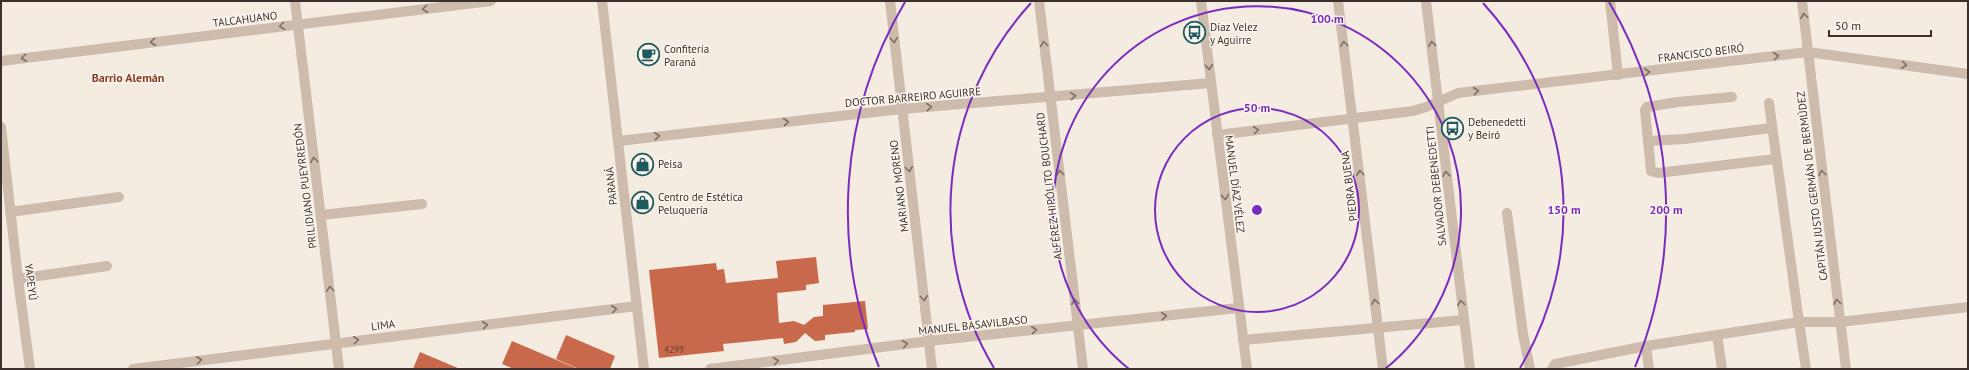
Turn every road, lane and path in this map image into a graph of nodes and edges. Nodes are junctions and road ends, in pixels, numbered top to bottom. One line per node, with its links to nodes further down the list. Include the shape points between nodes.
1 (295, 1): 11 (street, PRILIDIANO PUEYRREDÓN)
2 (491, 1): 11 (street, TALCAHUANO, one-way to 11)
3 (602, 1): 26 (street, PARANÁ)
4 (890, 1): 21 (street, MARIANO MORENO, one-way to 21)
5 (1039, 1): 18 (street, ALFÉREZ HIPÓLITO BOUCHARD, one-way to 5)
6 (1201, 1): 16 (street, MANUEL DÍAZ VÉLEZ, one-way to 16)
7 (1338, 1): 22 (street, PIEDRA BUENA, one-way to 7)
8 (1426, 1): 19 (street, SALVADOR DEBENEDETTI, one-way to 8)
9 (1610, 1): 15 (street)
10 (1802, 1): 12 (street, CAPITÁN JUSTO GERMÁN DE BERMÚDEZ, one-way to 10)
11 (298, 24): 13 (street, TALCAHUANO, one-way to 13); 33 (street, PRILIDIANO PUEYRREDÓN, one-way to 11)
12 (1808, 52): 14 (street, FRANCISCO BEIRÓ, one-way to 14); 15 (street, FRANCISCO BEIRÓ, one-way to 12); 41 (street, CAPITÁN JUSTO GERMÁN DE BERMÚDEZ, one-way to 12)
13 (1, 60)
14 (1968, 74)
15 (1618, 75): 19 (street, FRANCISCO BEIRÓ, one-way to 15, via 1458,93)
16 (1211, 83): 18 (street, DOCTOR BARREIRO AGUIRRE, one-way to 16); 25 (street, MANUEL DÍAZ VÉLEZ)
17 (1732, 97): 27 (street, via 1647,107 1645,110)
18 (1051, 98): 21 (street, DOCTOR BARREIRO AGUIRRE, one-way to 18); 42 (street, ALFÉREZ HIPÓLITO BOUCHARD, one-way to 18)
19 (1439, 101): 22 (street, via 1413,111); 39 (street, SALVADOR DEBENEDETTI, one-way to 19)
20 (1768, 103): 24 (street)
21 (902, 109): 26 (street, DOCTOR BARREIRO AGUIRRE, one-way to 21); 46 (street, MARIANO MORENO, one-way to 46)
22 (1354, 118): 25 (street, one-way to 22); 43 (street, PIEDRA BUENA, one-way to 22)
23 (1, 127): 31 (street, YAPEYÚ)
24 (1771, 128): 27 (street); 28 (street)
25 (1217, 135): 38 (street, MANUEL DÍAZ VÉLEZ, one-way to 38)
26 (618, 141): 36 (street, PARANÁ)
27 (1648, 141): 28 (street, via 1653,173)
28 (1775, 159): 40 (street)
29 (118, 198): 31 (street)
30 (422, 204): 33 (street)
31 (10, 212): 35 (street, YAPEYÚ)
32 (1507, 214): 59 (street)
33 (321, 215): 47 (street, PRILIDIANO PUEYRREDÓN, one-way to 33)
34 (107, 266): 35 (street)
35 (18, 279): 49 (street, YAPEYÚ)
36 (637, 306): 47 (street, LIMA, one-way to 36); 52 (street, PARANÁ)
37 (1968, 307): 41 (street)
38 (1238, 308): 42 (street, MANUEL BASAVILBASO, one-way to 38); 45 (street, MANUEL DÍAZ VÉLEZ)
39 (1463, 320): 43 (street); 58 (street, SALVADOR DEBENEDETTI)
40 (1799, 322): 41 (street); 44 (street); 63 (street)
41 (1840, 322): 64 (street, CAPITÁN JUSTO GERMÁN DE BERMÚDEZ)
42 (1078, 326): 46 (street, MANUEL BASAVILBASO, one-way to 42); 55 (street, ALFÉREZ HIPÓLITO BOUCHARD)
43 (1378, 328): 45 (street); 57 (street, PIEDRA BUENA)
44 (1717, 335): 48 (street); 62 (street)
45 (1243, 340): 56 (street, MANUEL DÍAZ VÉLEZ)
46 (929, 341): 53 (street, MANUEL BASAVILBASO, one-way to 46); 54 (street, MARIANO MORENO)
47 (336, 343): 50 (street, LIMA, one-way to 47); 51 (street, PRILIDIANO PUEYRREDÓN)
48 (1646, 346): 60 (street, via 1555,364); 61 (street)
49 (30, 369)
50 (133, 369)
51 (340, 369)
52 (644, 369)
53 (710, 369)
54 (932, 369)
55 (1083, 369)
56 (1247, 369)
57 (1383, 369)
58 (1470, 369)
59 (1530, 369)
60 (1552, 369)
61 (1649, 369)
62 (1722, 369)
63 (1806, 369)
64 (1846, 369)

